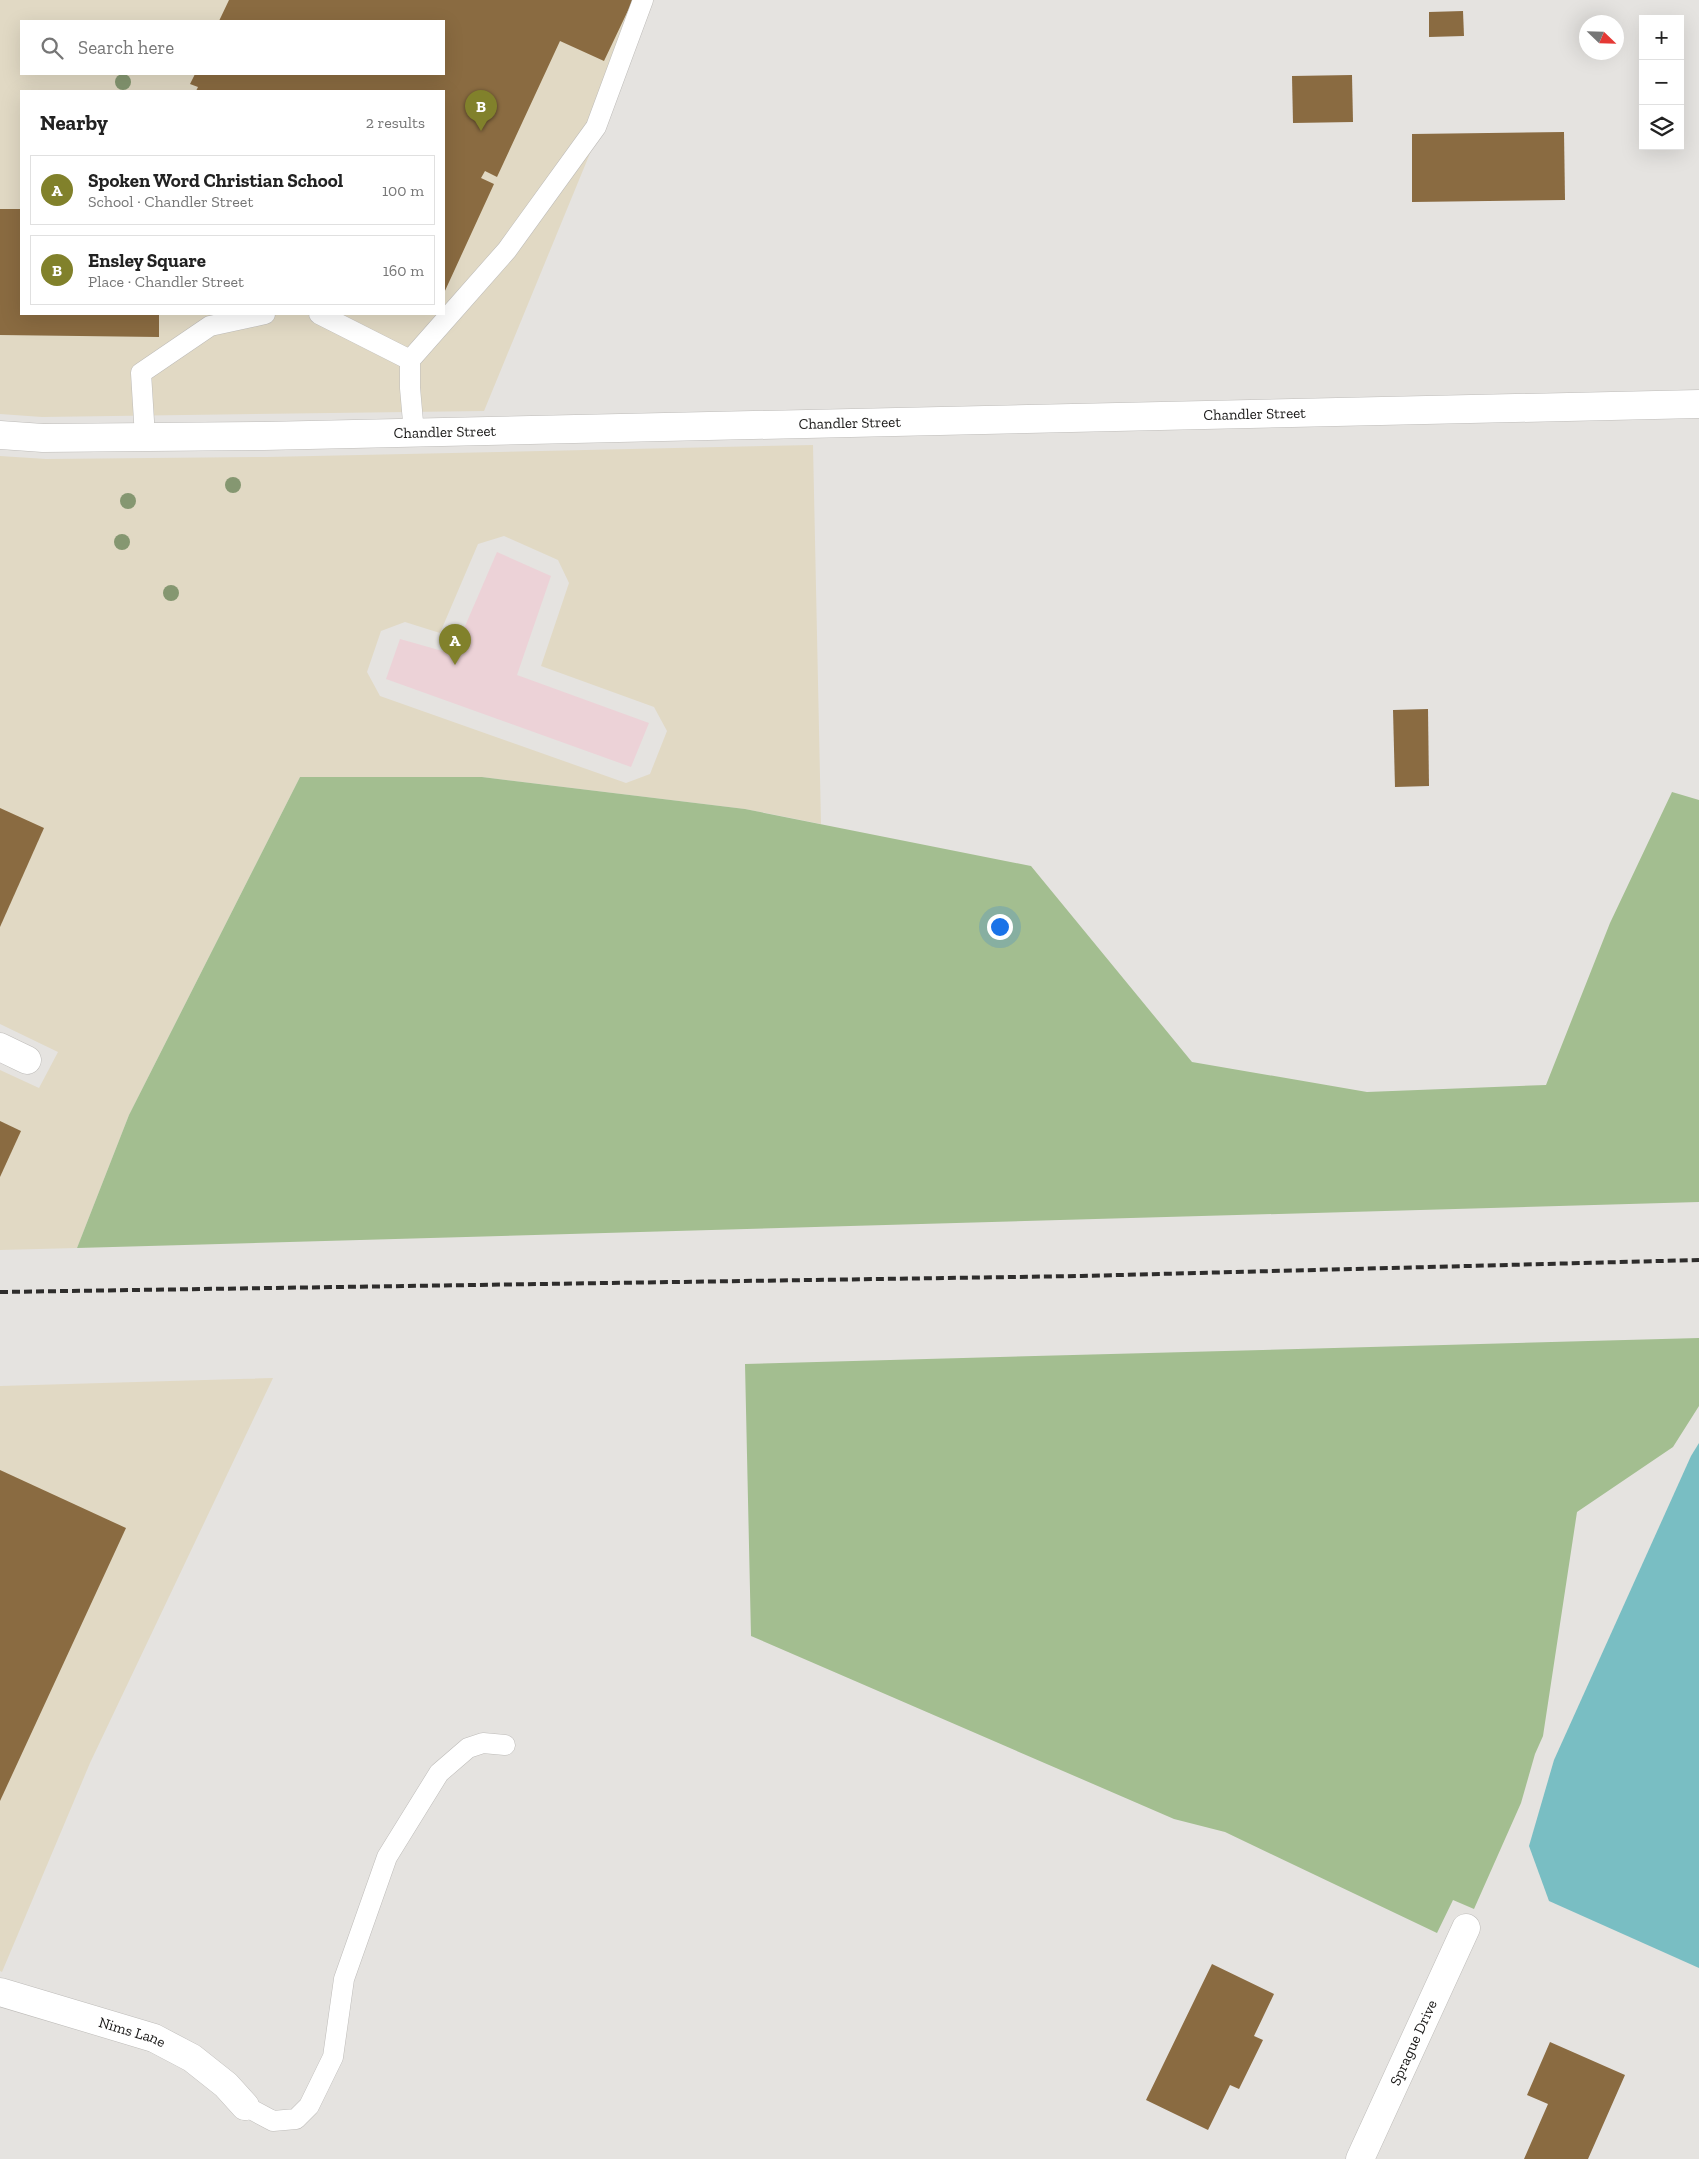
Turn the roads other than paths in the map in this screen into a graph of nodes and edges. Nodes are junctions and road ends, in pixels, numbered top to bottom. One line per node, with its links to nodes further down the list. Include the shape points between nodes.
1 (643, 0): 4 (lane, via 596,127 507,250)
2 (260, 315): 8 (lane, via 210,326 141,374)
3 (321, 315): 4 (lane)
4 (410, 360): 6 (lane)
5 (1699, 404): 6 (street, Chandler Street)
6 (414, 433): 8 (street, Chandler Street)
7 (0, 435): 8 (street, Chandler Street)
8 (145, 437)
9 (0, 1047): 10 (street)
10 (27, 1060)
11 (505, 1745): 14 (lane, via 483,1743 468,1748 439,1773 387,1857 344,1980 333,2057 309,2106 296,2120 273,2121)
12 (1466, 1928): 15 (street, Sprague Drive)
13 (0, 1992): 14 (street, Nims Lane, via 154,2038 192,2058 226,2085)
14 (245, 2106)
15 (1360, 2159)

